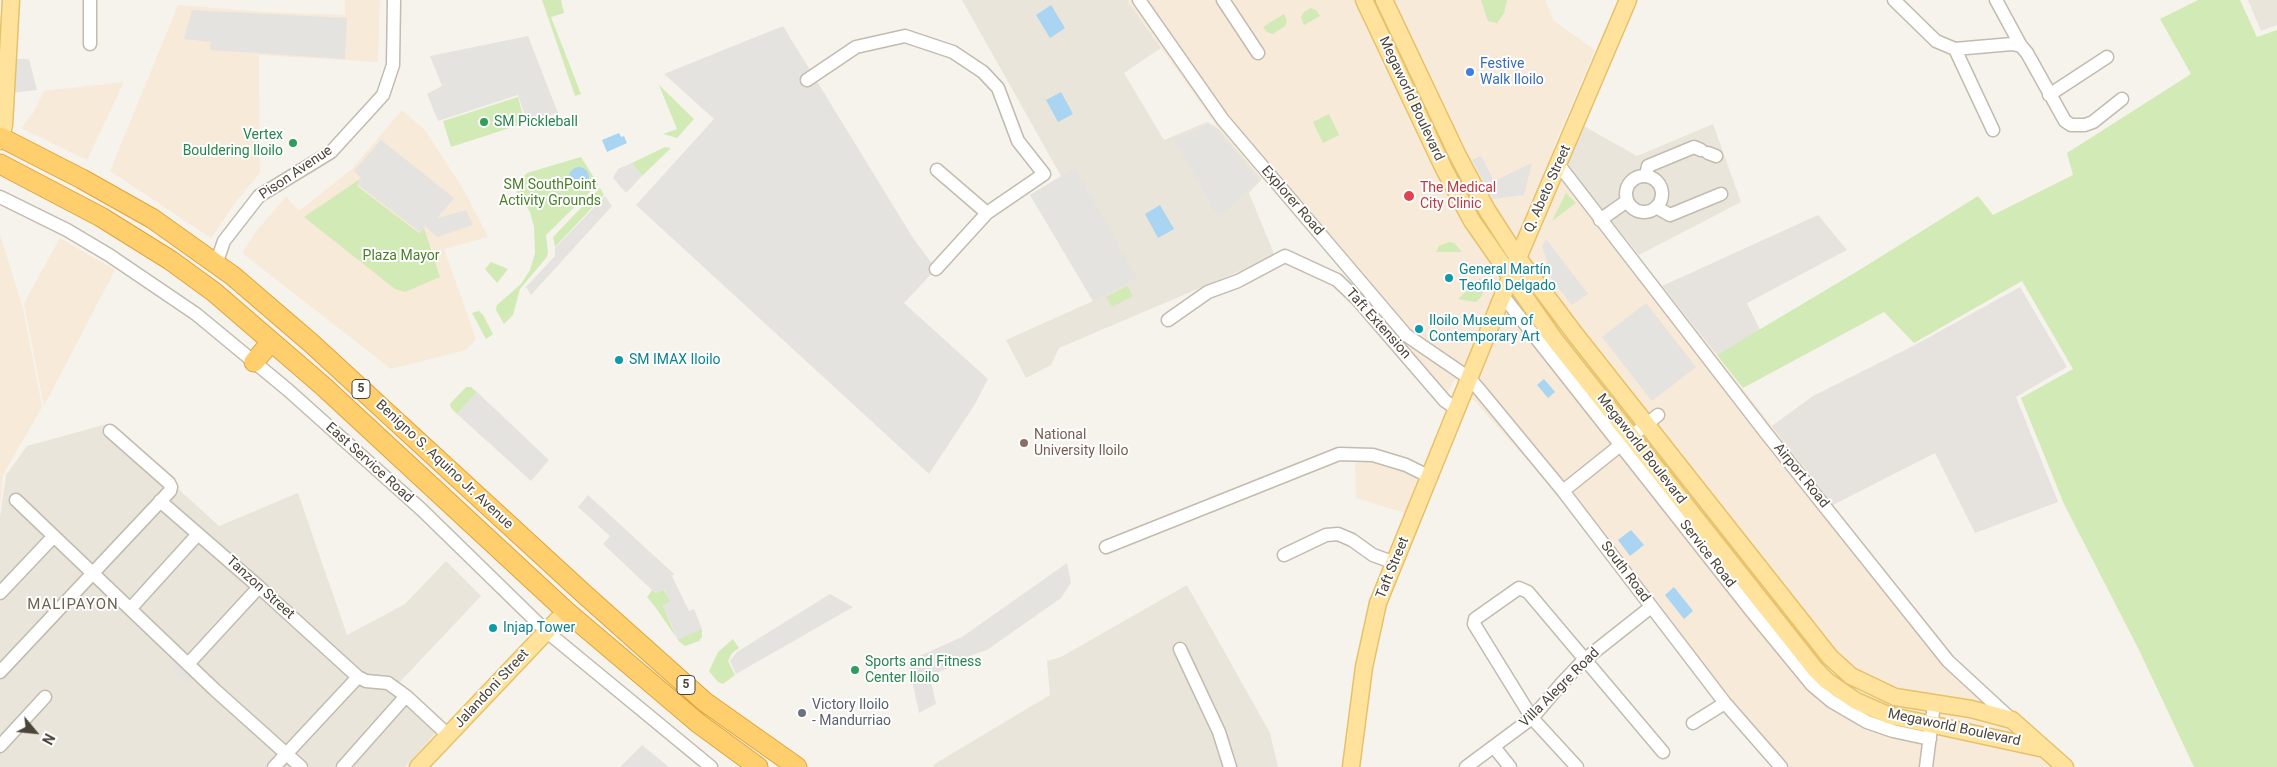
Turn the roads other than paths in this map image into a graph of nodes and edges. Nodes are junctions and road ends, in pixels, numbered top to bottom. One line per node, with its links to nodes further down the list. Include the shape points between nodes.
1 (11, 0): 20 (main road, via 4,125)
2 (90, 0): 11 (street)
3 (394, 0): 37 (street, Pison Avenue, via 393,65 382,95 331,152 258,196 224,240)
4 (1139, 0): 46 (street, Explorer Road, via 1223,120 1406,336)
5 (1223, 0): 14 (street)
6 (1364, 0): 34 (main road, Megaworld Boulevard, via 1444,170)
7 (1384, 0): 30 (main road, Megaworld Boulevard)
8 (1628, 0): 23 (main road, Q. Abeto Street)
9 (1894, 0): 13 (street, via 1936,41)
10 (1996, 0): 12 (street)
11 (90, 44)
12 (2021, 46): 13 (street); 17 (street)
13 (1955, 49): 19 (street)
14 (1258, 53)
15 (2106, 57): 17 (street)
16 (807, 80): 32 (street, via 856,48 905,36 953,52 983,72 998,88 1018,141 1044,174)
17 (2049, 95): 18 (street, via 2065,121 2078,126 2093,122)
18 (2122, 99)
19 (1994, 130)
20 (0, 139): 31 (highway, Benigno S. Aquino Jr. Avenue / 5)
21 (1708, 153): 25 (street, via 1694,147 1648,166)
22 (0, 164): 35 (highway, Benigno S. Aquino Jr. Avenue / 5)
23 (1559, 165): 33 (street, Airport Road); 36 (main road, Q. Abeto Street)
24 (937, 170): 32 (street)
25 (1646, 176): 28 (street, via 1630,183); 29 (street, via 1656,181 1662,191)
26 (1721, 194): 29 (street, via 1670,215)
27 (0, 197): 45 (street, East Service Road, via 116,259 189,309)
28 (1627, 201): 29 (street, via 1639,212); 33 (street)
29 (1656, 207)
30 (1488, 212): 34 (main road, via 1489,220 1484,225); 36 (main road, Megaworld Boulevard)
31 (143, 213): 35 (highway); 37 (highway, Benigno S. Aquino Jr. Avenue / 5)
32 (987, 213): 38 (street)
33 (1600, 220): 83 (street, Airport Road, via 1948,661)
34 (1472, 221): 39 (main road, Megaworld Boulevard)
35 (130, 235): 44 (highway, Benigno S. Aquino Jr. Avenue / 5, via 214,292)
36 (1518, 258): 39 (main road, Q. Abeto Street); 41 (main road, Megaworld Boulevard)
37 (216, 264): 98 (highway, Benigno S. Aquino Jr. Avenue / 5, via 311,342 583,594 705,702)
38 (936, 269)
39 (1511, 277): 40 (main road, Q. Abeto Street); 42 (main road, Megaworld Boulevard)
40 (1502, 296): 46 (main road, Q. Abeto Street); 52 (street, Service Road)
41 (1550, 302): 42 (main road, via 1545,299 1538,301); 47 (main road, Megaworld Boulevard)
42 (1536, 314): 48 (main road, Megaworld Boulevard)
43 (1168, 320): 49 (street, Taft Extension, via 1208,292 1238,281 1286,256 1337,280 1358,299 1445,401)
44 (271, 342): 45 (highway); 69 (highway, Benigno S. Aquino Jr. Avenue / 5, via 323,386)
45 (254, 362): 70 (street, East Service Road, via 422,510)
46 (1469, 378): 49 (main road, Taft Street); 56 (street, South Road)
47 (1618, 389): 48 (main road, via 1618,403 1613,405); 50 (main road, Megaworld Boulevard)
48 (1603, 401): 52 (main road, Megaworld Boulevard)
49 (1457, 409): 54 (main road, Taft Street)
50 (1652, 420): 52 (street); 53 (main road, Megaworld Boulevard)
51 (110, 431): 58 (street, via 169,483 170,491)
52 (1625, 441): 55 (main road, Megaworld Boulevard); 56 (street); 85 (street, Service Road, via 1812,684 1832,701 1867,722 1893,731)
53 (1680, 467): 55 (main road, via 1672,463 1665,465); 76 (main road, Megaworld Boulevard, via 1830,658 1851,676)
54 (1430, 477): 61 (street, via 1406,465 1373,455 1339,454); 63 (main road, Taft Street)
55 (1665, 481): 81 (main road, Megaworld Boulevard, via 1814,669 1856,701)
56 (1563, 491): 67 (street, South Road)
57 (16, 500): 60 (street)
58 (160, 501): 59 (street, Tanzon Street); 64 (street)
59 (198, 534): 65 (street, Tanzon Street); 68 (street)
60 (54, 536): 64 (street); 66 (street)
61 (1106, 547)
62 (1284, 555): 63 (street, via 1326,535 1338,534 1373,555)
63 (1395, 563): 100 (main road, Taft Street, via 1378,603 1364,667)
64 (94, 574): 68 (street); 74 (street)
65 (259, 587): 73 (street); 75 (street, Tanzon Street)
66 (0, 593)
67 (1651, 607): 72 (street, Villa Alegre Road); 79 (street, South Road)
68 (131, 608): 73 (street)
69 (566, 611): 70 (main road, Jalandoni Street); 97 (highway, Benigno S. Aquino Jr. Avenue / 5, via 698,723)
70 (546, 631): 86 (main road, Jalandoni Street); 96 (street, East Service Road)
71 (1180, 650): 99 (street, via 1219,732)
72 (1584, 660): 82 (street, Villa Alegre Road); 82 (street, via 1524,588 1519,588 1475,618 1474,624); 90 (street)
73 (189, 664): 91 (street)
74 (0, 672)
75 (358, 677): 77 (street, via 388,683); 91 (street)
76 (1886, 693): 80 (main road, Megaworld Boulevard); 81 (main road, via 1894,707)
77 (406, 696): 86 (street); 94 (street)
78 (45, 698): 87 (street)
79 (1725, 703): 84 (street); 104 (street, South Road)
80 (1934, 704): 83 (main road, Megaworld Boulevard, via 1971,709); 85 (street)
81 (1880, 712): 85 (main road, Megaworld Boulevard)
82 (1532, 718): 88 (street, Villa Alegre Road); 103 (street)
83 (2012, 720): 89 (main road, Airport Road)
84 (1693, 723)
85 (1932, 732): 89 (main road, Megaworld Boulevard); 105 (street)
86 (448, 735): 95 (main road, Jalandoni Street)
87 (2, 740)
88 (1494, 747): 101 (street, Villa Alegre Road); 102 (street)
89 (2046, 750): 106 (main road, Airport Road)
90 (1663, 752)
91 (286, 754): 92 (street); 93 (street)
92 (274, 767)
93 (301, 767)
94 (342, 767)
95 (418, 767)
96 (711, 767)
97 (758, 767)
98 (797, 767)
99 (1230, 767)
100 (1351, 767)
101 (1466, 767)
102 (1510, 767)
103 (1577, 767)
104 (1781, 767)
105 (1926, 767)
106 (2065, 767)

